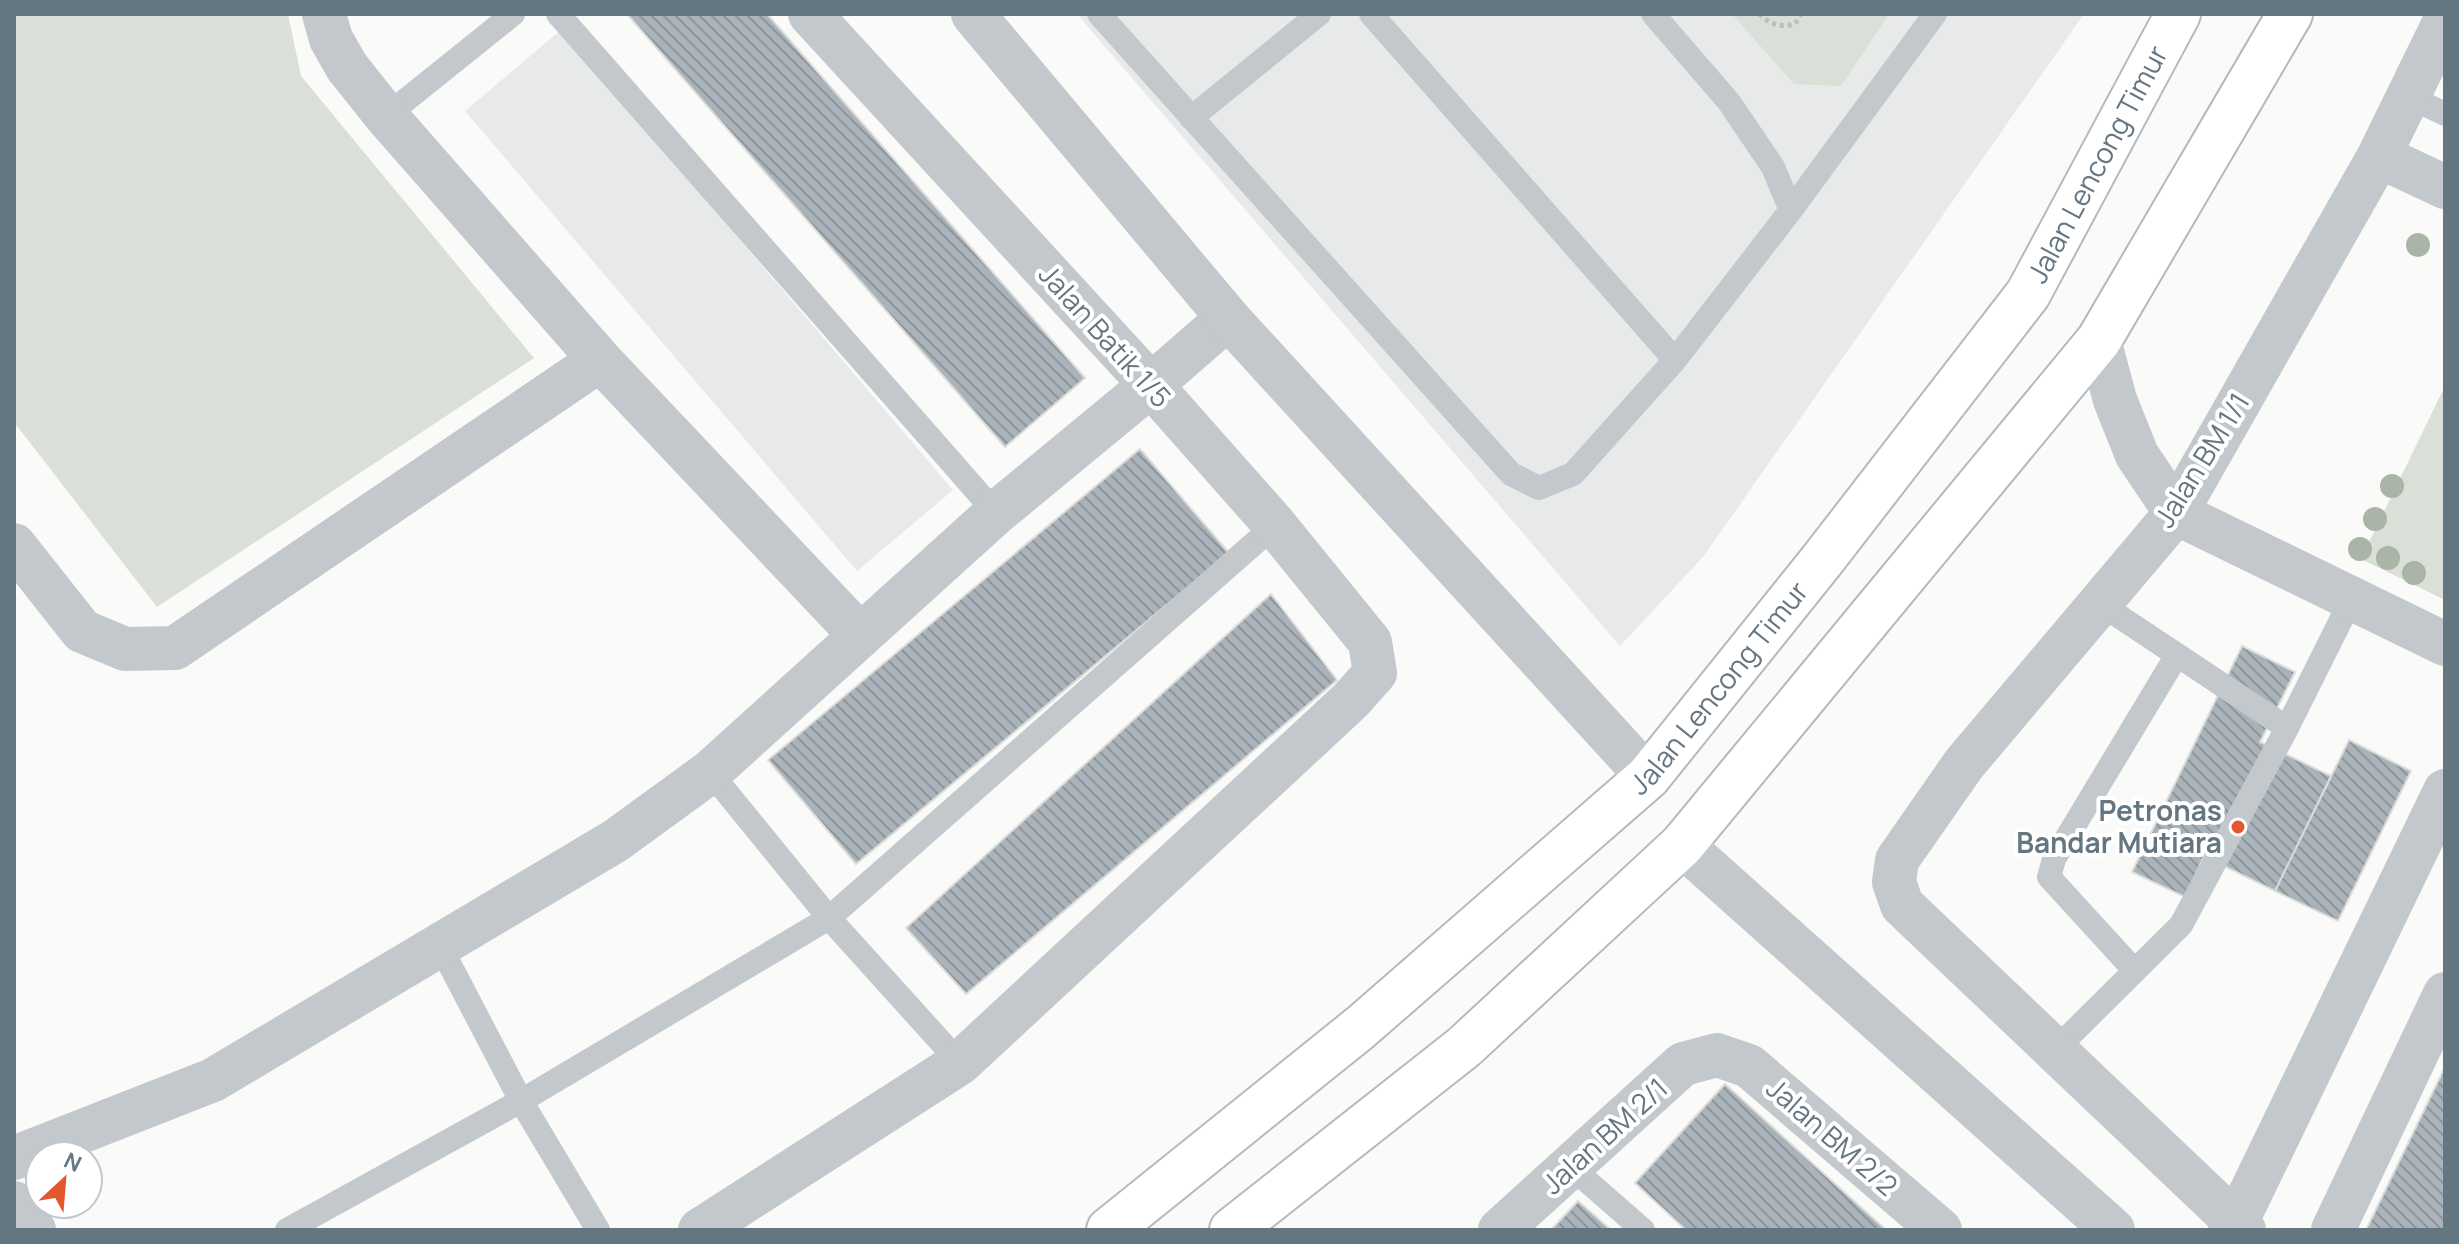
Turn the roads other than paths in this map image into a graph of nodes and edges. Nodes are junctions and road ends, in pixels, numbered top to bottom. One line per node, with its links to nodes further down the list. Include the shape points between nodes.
1 (324, 14): 15 (street, via 347,67)
2 (513, 14): 15 (lane)
3 (558, 14): 25 (lane)
4 (810, 14): 24 (street, Jalan Batik 1/5)
5 (973, 14): 20 (street)
6 (1099, 14): 16 (lane)
7 (1319, 14): 16 (lane)
8 (1371, 14): 23 (lane)
9 (1653, 14): 19 (lane, via 1729,102 1773,167)
10 (1935, 14): 19 (lane)
11 (2178, 14): 36 (highway, Jalan Lencong Timur, via 2028,294)
12 (2290, 14): 21 (highway)
13 (2445, 21): 14 (street, Jalan BM 1/1)
14 (2427, 105): 17 (street, Jalan BM 1/1)
15 (386, 116): 22 (street)
16 (1191, 118): 23 (lane, via 1511,474 1539,488 1573,474)
17 (2379, 156): 18 (street); 26 (street, Jalan BM 1/1)
18 (2445, 187)
19 (1791, 210): 23 (lane)
20 (1228, 318): 24 (street); 36 (street)
21 (2099, 340): 26 (street, via 2137,455); 38 (highway)
22 (600, 360): 28 (street, via 175,648 125,649 82,631); 31 (street)
23 (1675, 360)
24 (1151, 385): 25 (street); 27 (street, Jalan Batik 1/5)
25 (996, 513): 31 (street)
26 (2176, 513): 29 (street); 30 (street, Jalan BM 1/1)
27 (1275, 525): 39 (lane); 45 (street, Jalan Batik 1/5, via 1370,642 1375,673)
28 (14, 545)
29 (2352, 598): 32 (street); 34 (lane)
30 (2099, 603): 33 (lane); 43 (street, Jalan BM 1/1, via 1964,764 1897,860 1894,882 1902,905)
31 (859, 634): 35 (street)
32 (2445, 644)
33 (2177, 655): 34 (lane); 41 (lane, via 2054,859 2049,877)
34 (2287, 728): 41 (lane, via 2181,925)
35 (710, 772): 39 (lane); 40 (street, via 615,841)
36 (1648, 777): 55 (highway, Jalan Lencong Timur, via 1361,1027)
37 (2445, 791): 50 (street)
38 (1682, 845): 56 (highway, via 1464,1047); 60 (street)
39 (829, 918): 45 (lane); 46 (lane)
40 (439, 944): 46 (lane); 47 (street, via 213,1080)
41 (2135, 971): 43 (lane)
42 (2445, 994): 61 (street)
43 (2054, 1051): 50 (street)
44 (1717, 1055): 48 (street, Jalan BM 2/1, via 1683,1064); 59 (street, Jalan BM 2/2, via 1749,1066)
45 (960, 1063): 54 (street)
46 (521, 1101): 52 (lane); 53 (lane)
47 (14, 1158)
48 (1571, 1167): 57 (street, Jalan BM 2/1); 58 (lane)
49 (14, 1203): 51 (street)
50 (2237, 1228)
51 (34, 1230)
52 (287, 1230)
53 (598, 1230)
54 (700, 1230)
55 (1109, 1230)
56 (1232, 1230)
57 (1500, 1230)
58 (1643, 1230)
59 (1940, 1230)
60 (2113, 1230)
61 (2333, 1230)

